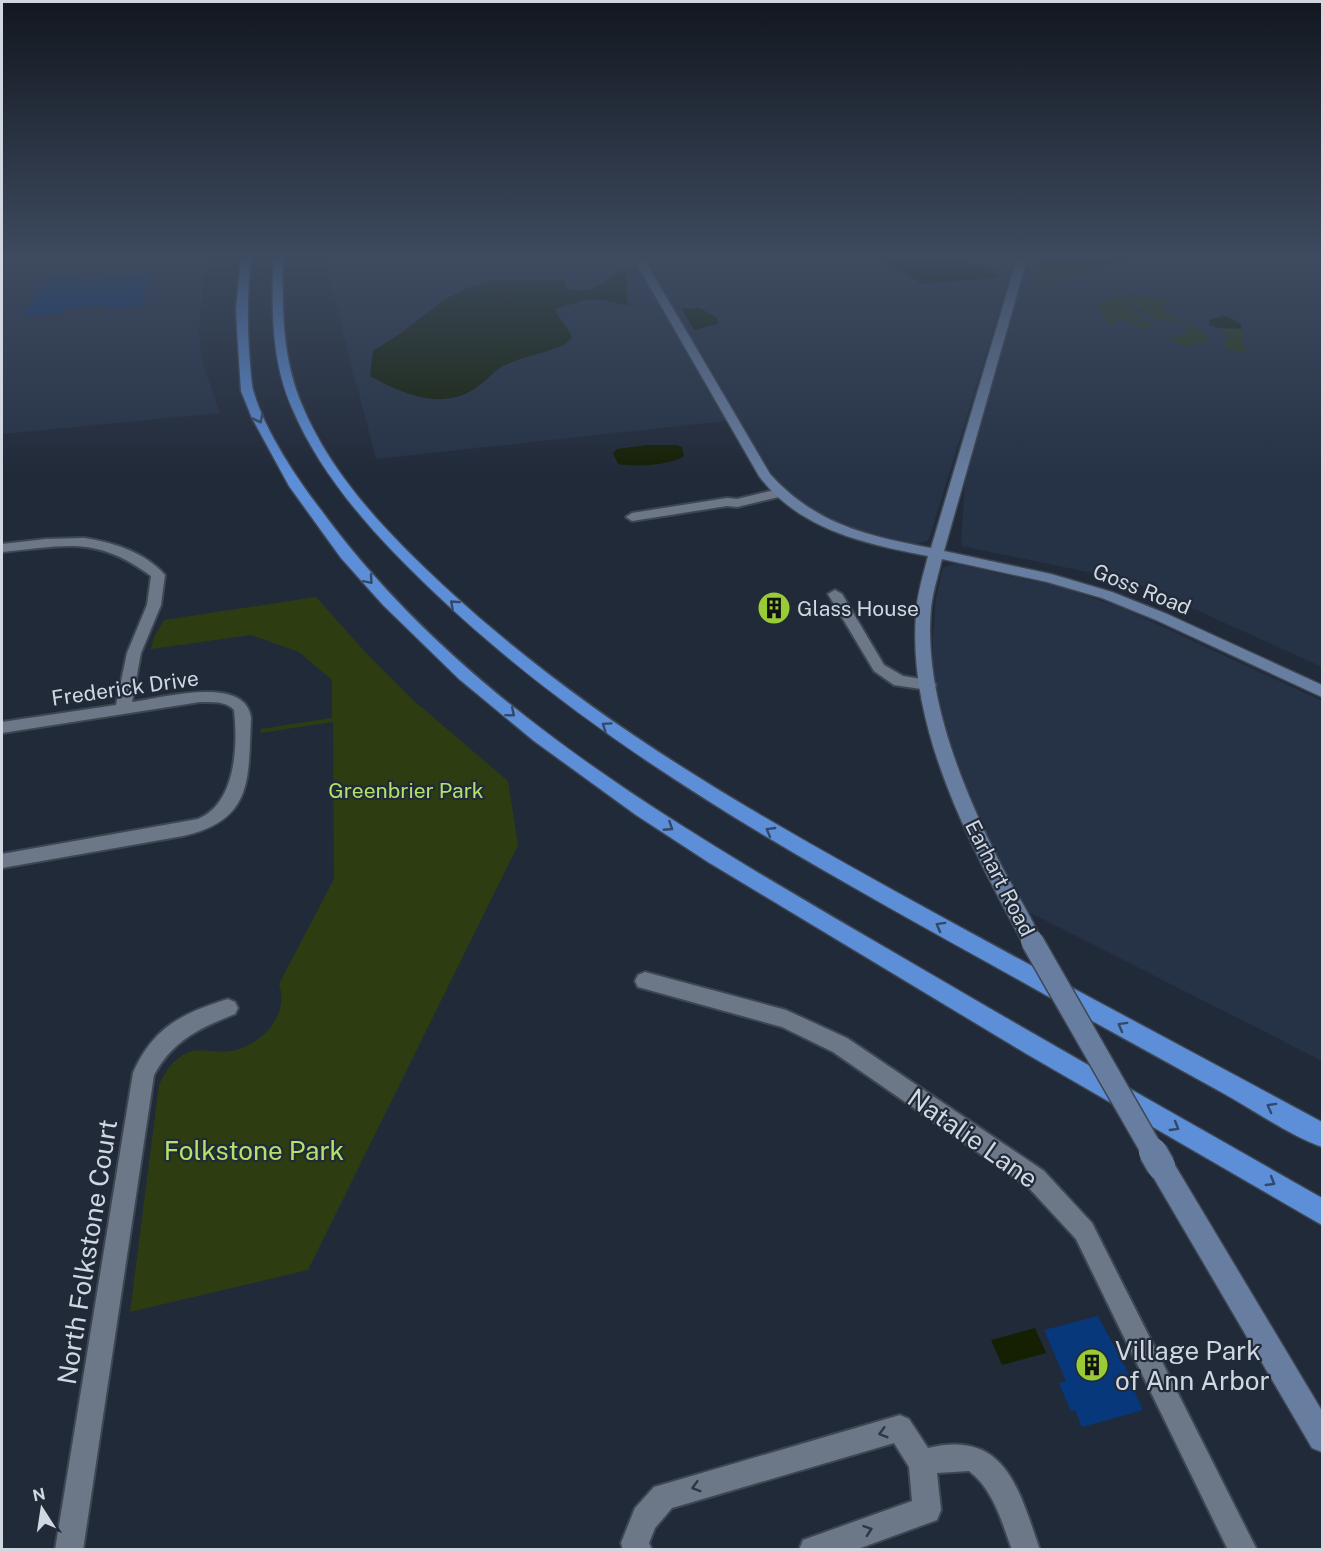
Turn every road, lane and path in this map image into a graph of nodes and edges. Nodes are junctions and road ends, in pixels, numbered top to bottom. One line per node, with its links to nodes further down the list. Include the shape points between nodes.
1 (232, 331): 6 (highway, via 239,372)
2 (242, 331): 6 (highway)
3 (278, 331): 19 (highway, one-way to 3, via 770,831 582,709 454,604 405,557 350,493 302,415 287,380)
4 (682, 331): 7 (street)
5 (1001, 331): 10 (street, Earhart Road)
6 (247, 391): 20 (highway, one-way to 20, via 296,486 346,555 429,642 540,737 724,863)
7 (776, 491): 8 (street, via 737,503); 10 (street, Goss Road, via 807,514 837,528 881,543)
8 (632, 517)
9 (2, 548): 14 (street, via 88,542 117,548 158,575 154,605 134,653)
10 (936, 554): 12 (street, Earhart Road, via 923,634); 13 (street, Goss Road, via 1064,581 1107,595)
11 (835, 594): 12 (street, via 879,668 898,681)
12 (928, 685): 21 (street, Earhart Road, bridge, via 958,793 989,861 1161,1166)
13 (1323, 691)
14 (123, 709): 15 (street, Frederick Drive); 16 (street, Frederick Drive, via 215,697 236,702 242,709 237,791 222,813 207,823 183,829)
15 (2, 728)
16 (2, 861)
17 (645, 981): 27 (street, Natalie Lane, via 786,1019 840,1045 1036,1179 1084,1230)
18 (228, 1008): 23 (street, North Folkstone Court, via 196,1018 172,1034 155,1051 144,1074)
19 (1323, 1135)
20 (1323, 1212)
21 (1323, 1438)
22 (921, 1463): 24 (street, one-way to 24, via 900,1428 664,1497 645,1518 635,1543); 25 (street, one-way to 22, via 927,1510); 26 (street, via 943,1457 976,1460 1005,1497)
23 (69, 1550)
24 (638, 1550)
25 (813, 1550)
26 (1026, 1550)
27 (1243, 1550)

